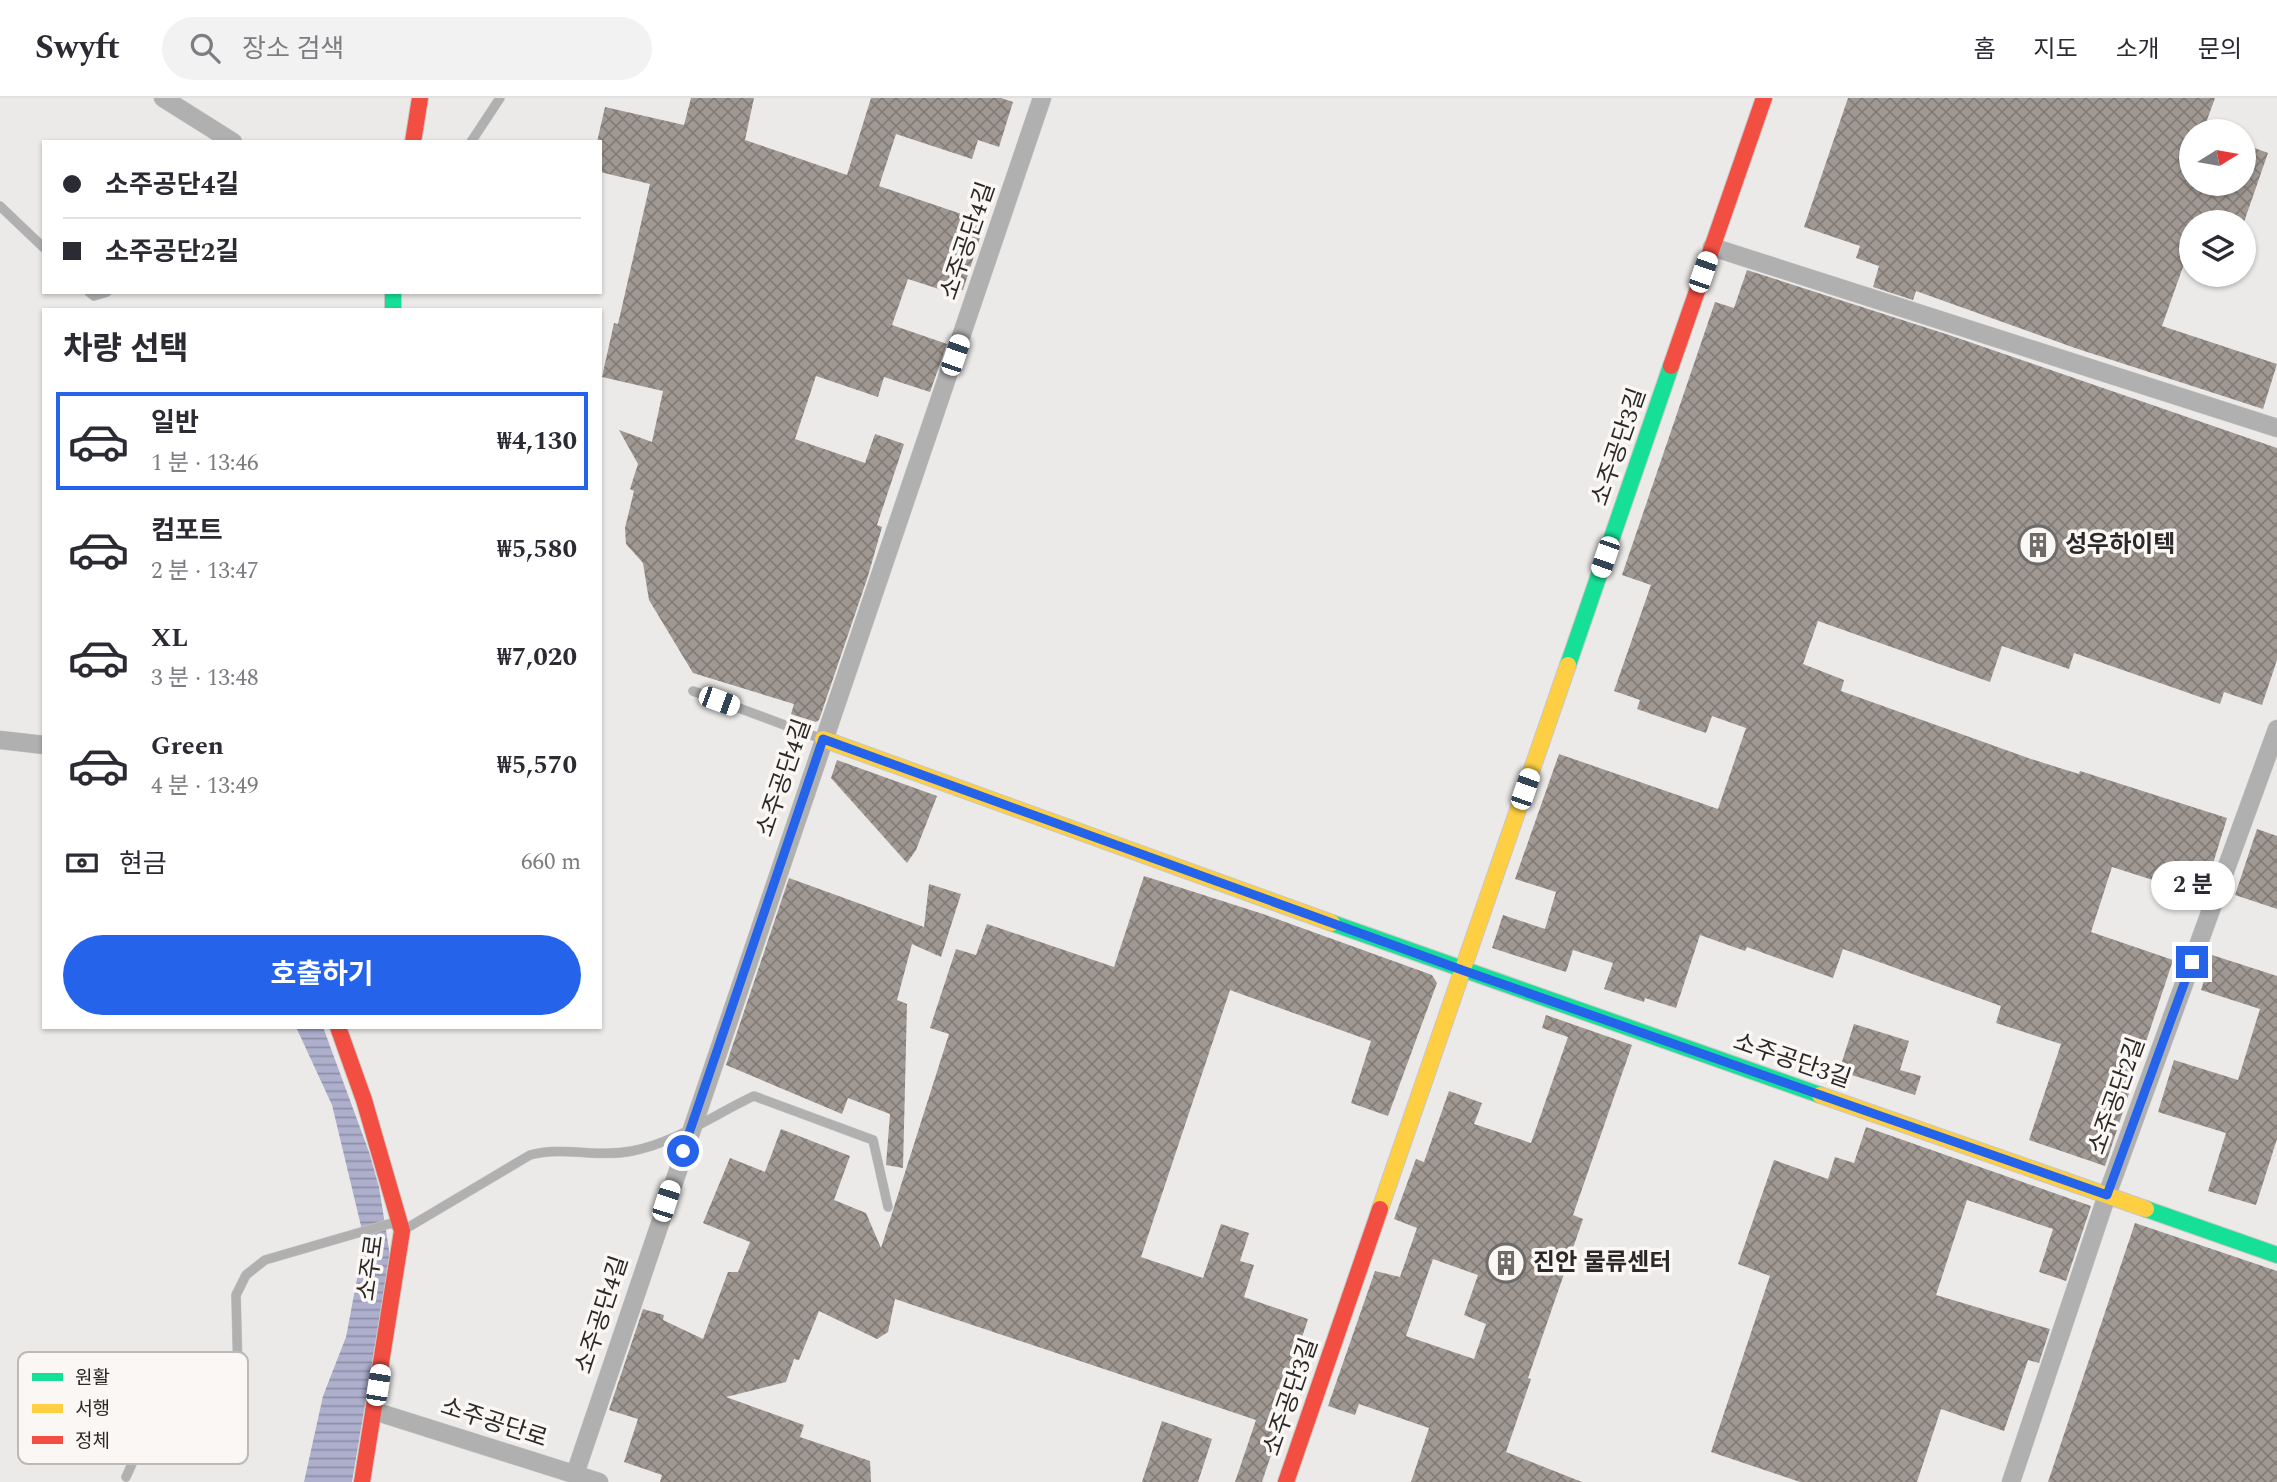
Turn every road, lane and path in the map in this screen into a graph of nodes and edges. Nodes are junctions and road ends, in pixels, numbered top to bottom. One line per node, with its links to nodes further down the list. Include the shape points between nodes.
1 (163, 98): 6 (street)
2 (420, 98): 7 (street)
3 (500, 98): 8 (lane)
4 (1042, 98): 15 (street, 소주공단4길)
5 (1763, 98): 11 (street, 소주공단3길)
6 (230, 140)
7 (413, 140)
8 (472, 140)
9 (0, 206): 10 (lane)
10 (42, 246)
11 (1712, 247): 12 (street); 18 (street, 소주공단3길)
12 (2277, 428)
13 (693, 691): 15 (lane)
14 (2277, 729): 21 (street, 소주공단2길)
15 (823, 739): 18 (street); 20 (street, 소주공단4길)
16 (0, 740): 17 (street)
17 (42, 745)
18 (1462, 970): 21 (street, 소주공단3길); 32 (street, 소주공단3길)
19 (339, 1029): 23 (street, 소주로)
20 (691, 1126): 22 (lane, via 754,1096 873,1140); 23 (lane, via 656,1145 629,1152 548,1150 530,1155); 28 (street, 소주공단4길)
21 (2107, 1195): 24 (street, 소주공단3길); 33 (street, 소주공단2길)
22 (888, 1207)
23 (402, 1231): 25 (lane, via 392,1223 265,1260 246,1275 236,1295); 26 (street, 소주로)
24 (2277, 1255)
25 (237, 1352)
26 (374, 1411): 28 (street, 소주공단로); 30 (street, 소주로)
27 (132, 1464): 29 (lane)
28 (575, 1474): 31 (street, 소주공단로)
29 (126, 1477)
30 (362, 1482)
31 (599, 1482)
32 (1286, 1482)
33 (2011, 1482)

